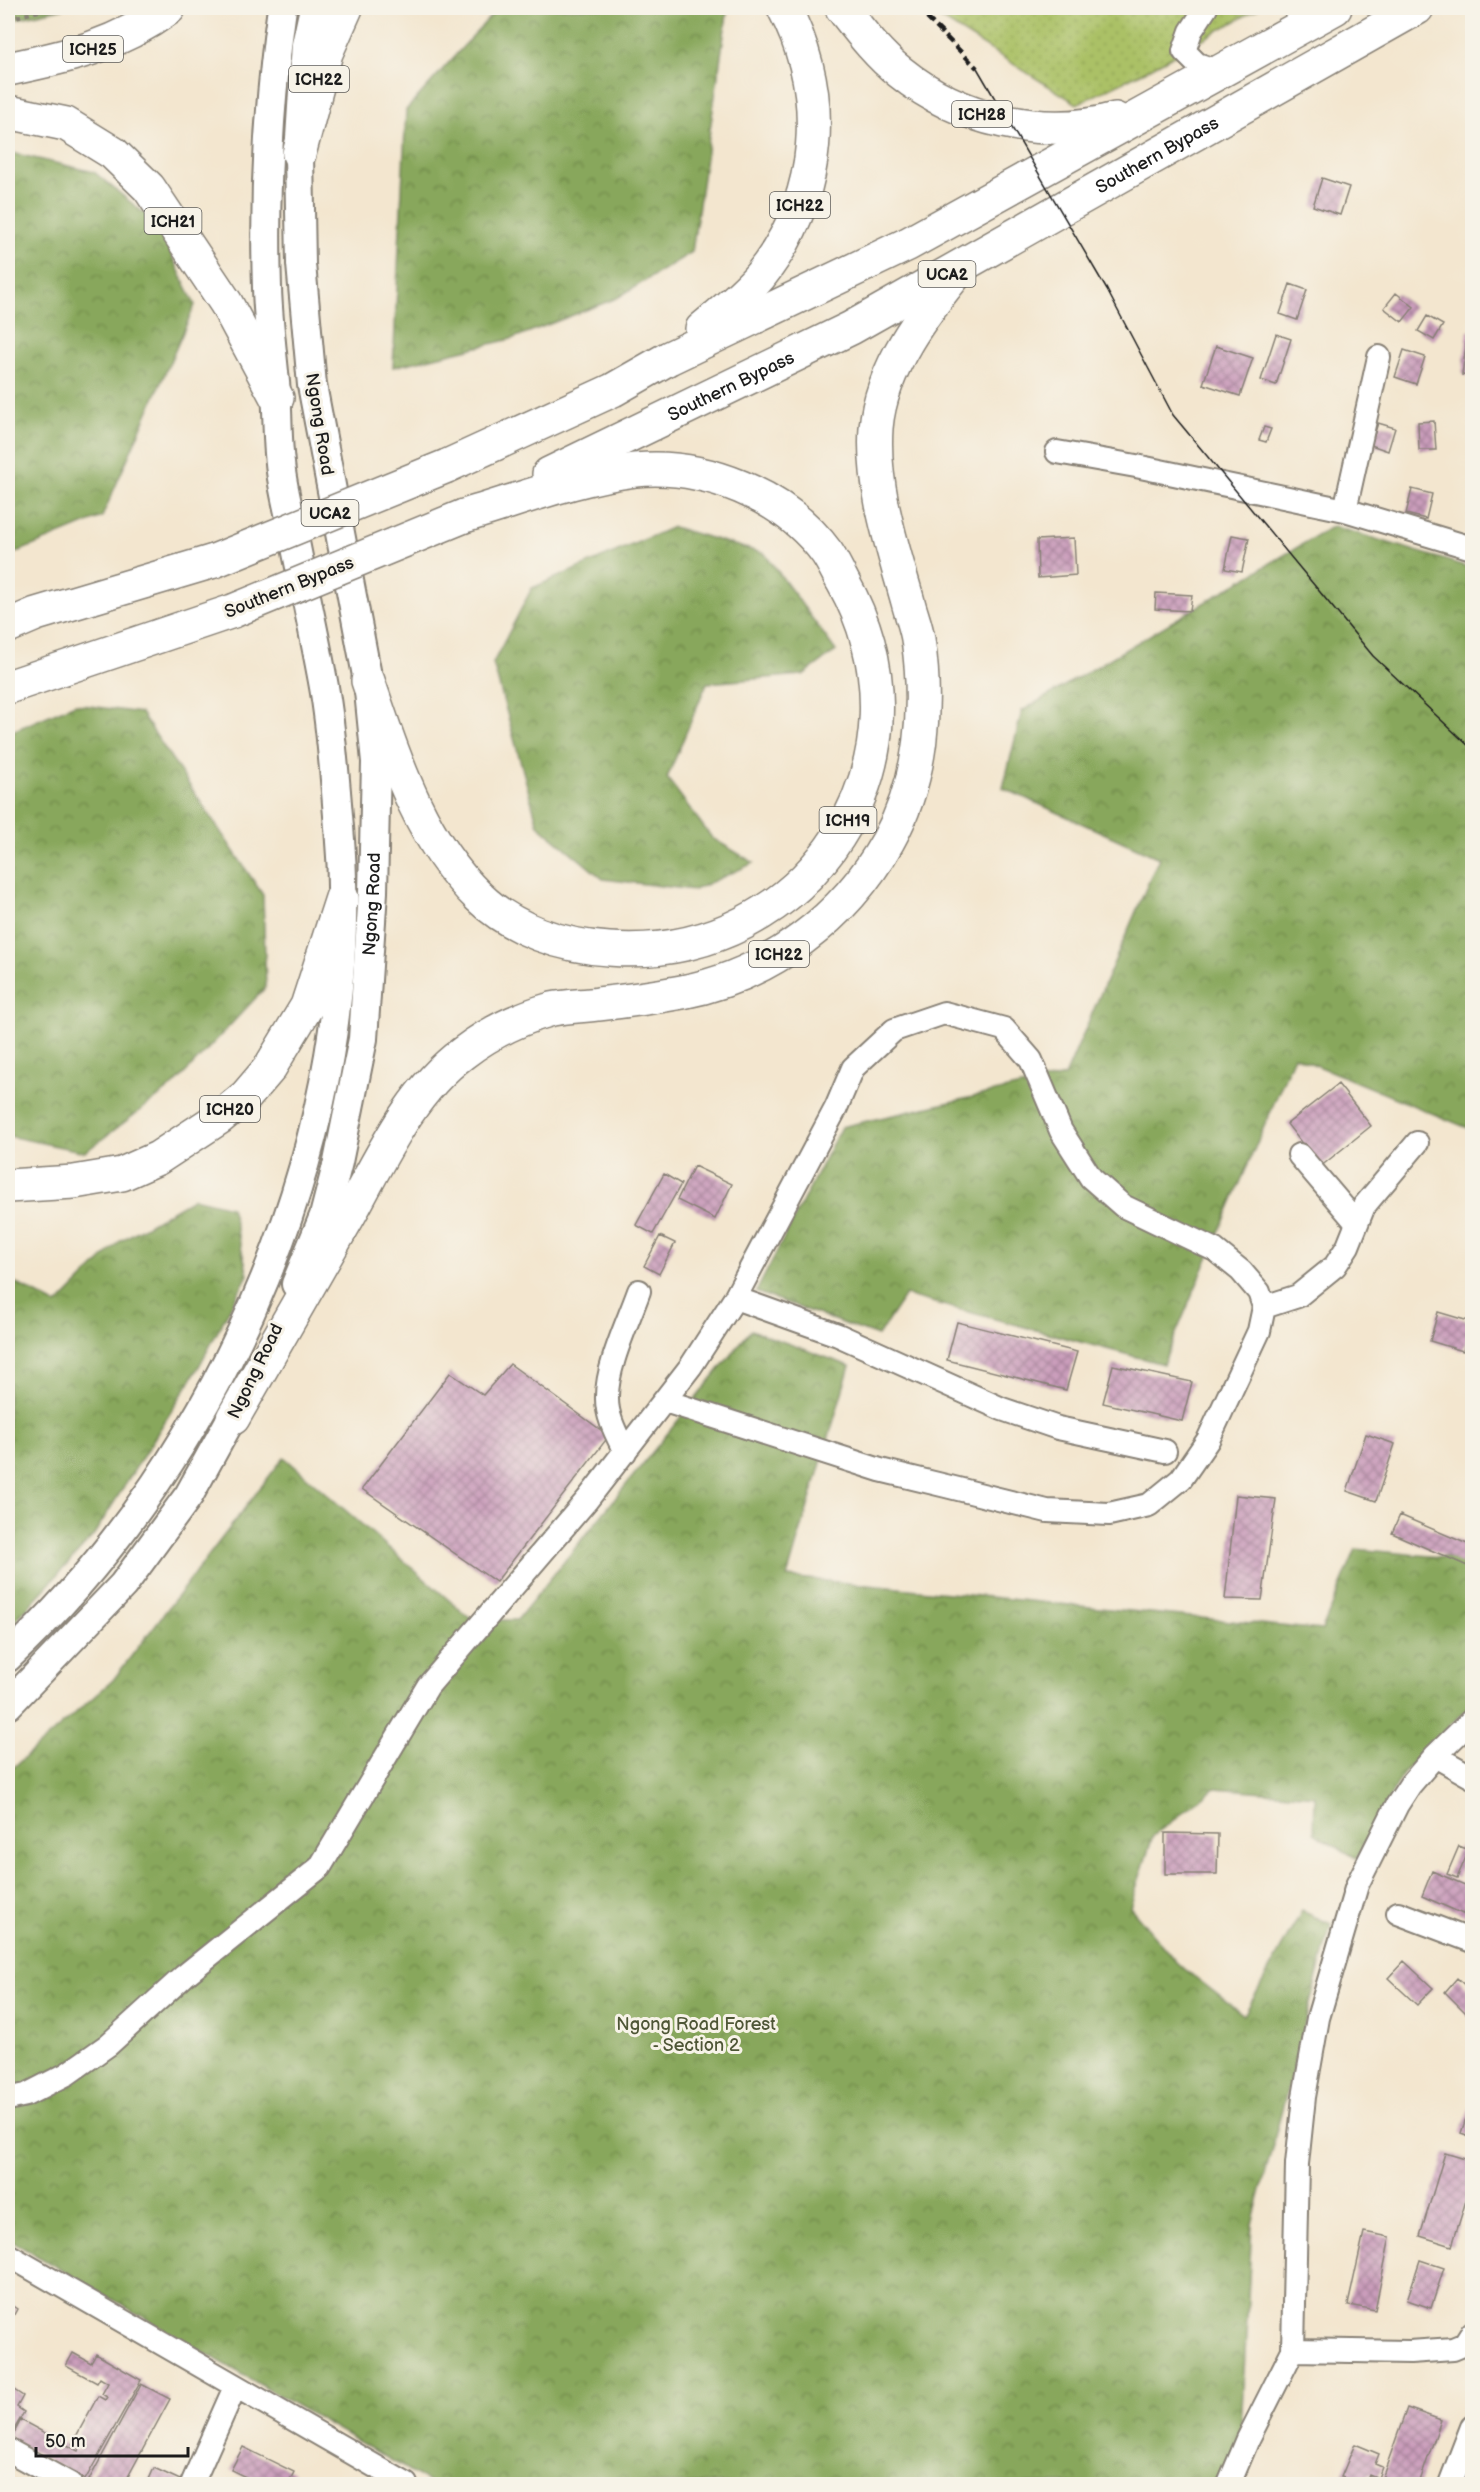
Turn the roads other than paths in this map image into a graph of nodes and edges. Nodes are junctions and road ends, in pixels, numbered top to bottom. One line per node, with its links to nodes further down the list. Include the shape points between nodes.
1 (169, 8): 10 (highway, ICH25, via 140,28 99,47)
2 (282, 8): 18 (main road, Ngong Road, via 266,192 267,291)
3 (314, 8): 14 (main road, Ngong Road, via 306,45)
4 (346, 8): 14 (highway, ICH22, via 326,53)
5 (784, 8): 17 (highway, ICH22, via 807,66 813,96 814,132 802,201 778,251 758,277 733,304)
6 (842, 8): 12 (highway, ICH28, via 868,42 900,72 939,98 974,112 1050,128 1088,127)
7 (1206, 8): 11 (street, via 1184,51 1197,64)
8 (1335, 8): 11 (highway, UCA2)
9 (1417, 8): 15 (highway, Southern Bypass / UCA2)
10 (8, 69)
11 (1221, 72): 12 (highway, UCA2)
12 (1158, 106): 17 (highway, UCA2, via 908,244)
13 (8, 112): 18 (highway, ICH21, via 66,124 113,153 149,188 226,303)
14 (299, 154): 24 (main road, Ngong Road, via 301,264 312,385)
15 (962, 266): 21 (highway, Southern Bypass / UCA2, via 812,348); 35 (highway, ICH22, via 930,305 903,351 891,374 876,426 882,512 918,637 921,727 921,748 908,796 889,840 829,919 792,948 756,967 687,991 553,1009 498,1029 459,1055 430,1084 396,1131)
16 (1379, 357): 20 (street)
17 (669, 358): 23 (highway, UCA2, bridge, via 613,390 447,466 214,561)
18 (277, 398): 26 (main road, Ngong Road, via 280,465 325,692 340,830)
19 (1057, 452): 20 (street)
20 (1345, 510): 22 (street)
21 (464, 516): 24 (highway, ICH19, via 604,475 668,469 735,484 767,500 798,524 826,551 854,601 867,634 876,675 878,717 873,756 862,795 838,839 828,856 782,900 712,938 674,948 635,951 587,948 546,938 480,898 427,828 404,782); 25 (highway, Southern Bypass / UCA2, bridge, via 233,611)
22 (1473, 548)
23 (17, 618)
24 (368, 681): 35 (main road, Ngong Road, via 376,762 374,892 363,1039 324,1216 292,1295)
25 (8, 687)
26 (342, 898): 29 (highway, ICH20, via 307,1006 284,1046 246,1096 158,1158 122,1174); 38 (main road, Ngong Road, via 340,967 318,1112 286,1223 238,1342 197,1418 119,1534 76,1587)
27 (1418, 1143): 30 (street, via 1364,1206)
28 (1299, 1155): 30 (street)
29 (8, 1186)
30 (1356, 1222): 33 (street, via 1348,1246 1318,1282 1298,1296)
31 (639, 1291): 37 (street, via 606,1400 610,1420)
32 (735, 1298): 33 (street, via 836,1108 853,1068 894,1030 944,1013 1004,1029 1031,1060 1061,1131 1091,1178 1123,1206 1215,1250 1241,1271 1259,1292); 34 (street); 36 (street, via 838,1335 1002,1409 1058,1428)
33 (1264, 1307): 34 (street, via 1259,1331 1208,1440 1181,1479 1149,1505 1109,1514 1047,1511 880,1470)
34 (665, 1401): 37 (street)
35 (233, 1418): 39 (main road, Ngong Road, via 189,1495 123,1585)
36 (1165, 1450)
37 (625, 1452): 45 (street, via 428,1686 320,1867 184,1976 108,2045 67,2074 26,2095)
38 (8, 1657)
39 (8, 1705)
40 (1473, 1720): 41 (street)
41 (1435, 1756): 42 (street); 48 (street, via 1397,1804 1357,1885 1318,2018 1297,2164)
42 (1473, 1777)
43 (1398, 1913): 44 (street)
44 (1473, 1941)
45 (8, 2098)
46 (8, 2255): 49 (street)
47 (1470, 2346): 48 (street, via 1410,2352)
48 (1293, 2350): 55 (street)
49 (235, 2387): 53 (street); 54 (street)
50 (1473, 2427): 56 (street)
51 (8, 2450): 52 (street)
52 (70, 2484)
53 (192, 2484)
54 (406, 2484)
55 (1229, 2484)
56 (1450, 2484)

